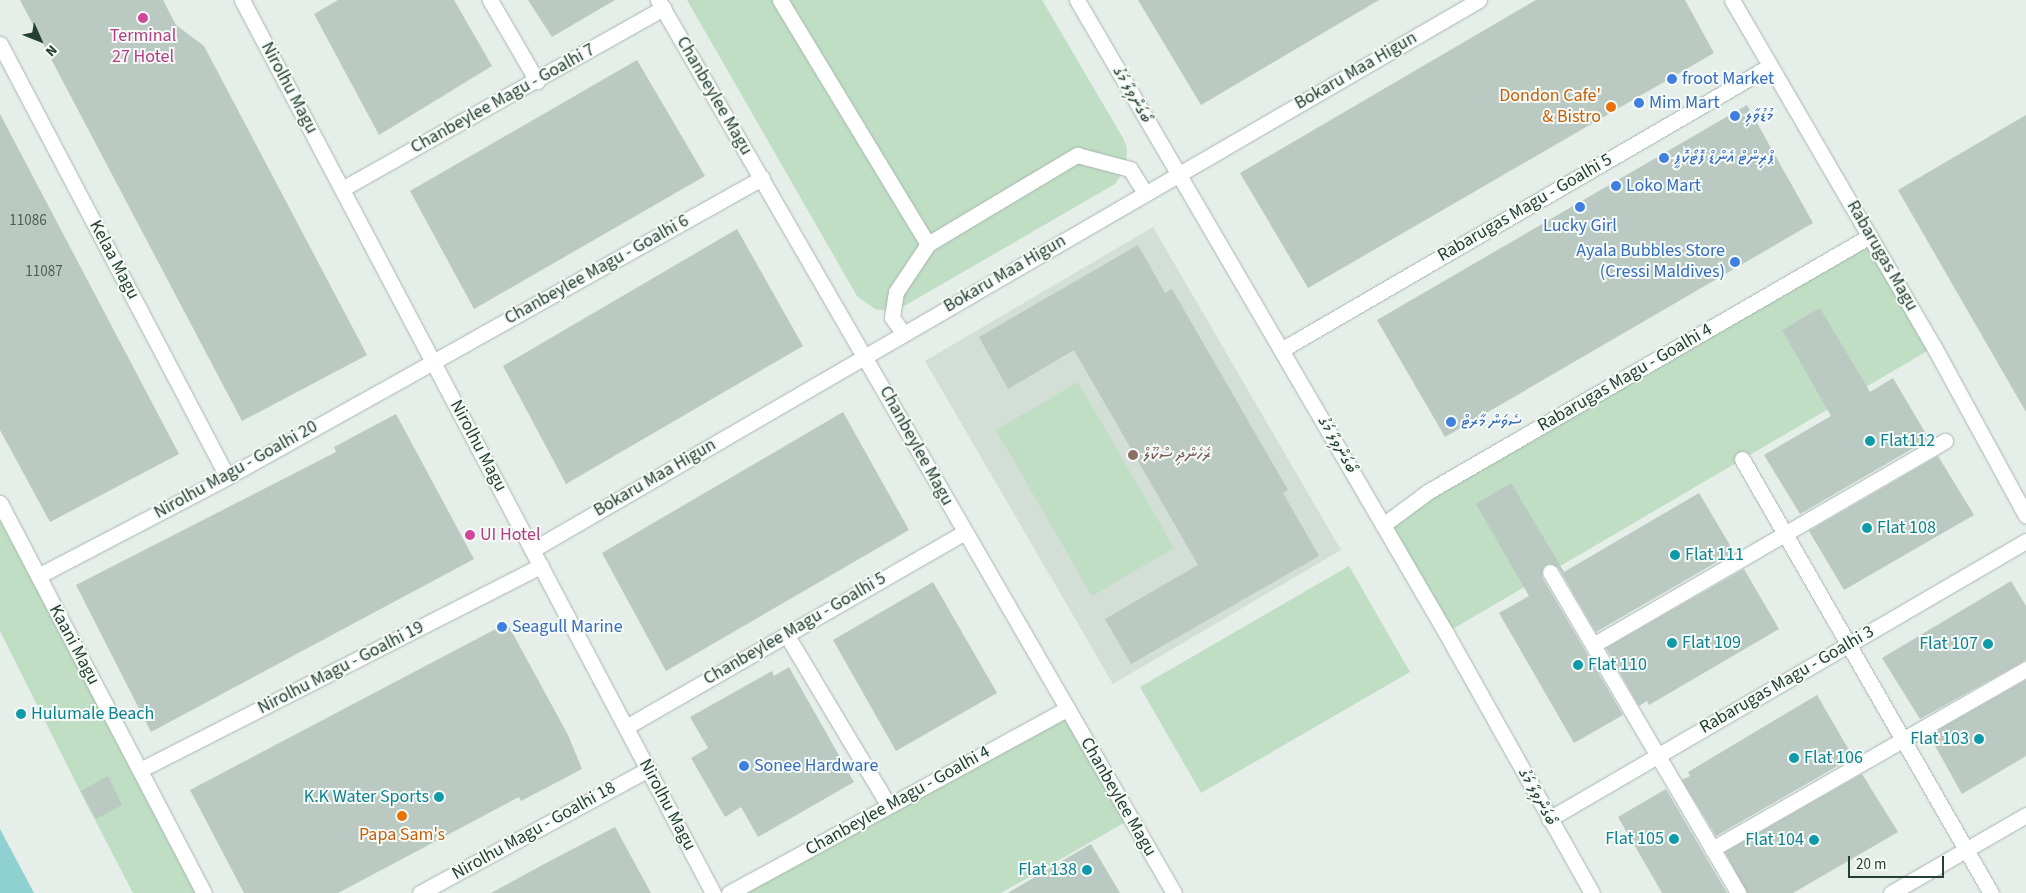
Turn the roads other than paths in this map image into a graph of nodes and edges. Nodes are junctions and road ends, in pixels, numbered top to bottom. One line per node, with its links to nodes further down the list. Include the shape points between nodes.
1 (242, 0): 13 (street, Nirolhu Magu)
2 (490, 0): 10 (street)
3 (780, 0): 16 (street)
4 (1077, 0): 11 (street, ބޯގަންވިލާ މަގު)
5 (1478, 0): 11 (street, Bokaru Maa Higun)
6 (1732, 0): 9 (street, Rabarugas Magu)
7 (661, 4): 10 (street, Chanbeylee Magu - Goalhi 7); 12 (street, Chanbeylee Magu)
8 (0, 44): 23 (street, Kelaa Magu)
9 (1770, 66): 15 (street, Rabarugas Magu); 18 (street, Rabarugas Magu - Goalhi 5)
10 (537, 81): 13 (street, Chanbeylee Magu - Goalhi 7)
11 (1178, 174): 14 (street, Bokaru Maa Higun); 18 (street, ބޯގަންވިލާ މަގު)
12 (762, 178): 19 (street, Chanbeylee Magu); 20 (street, Chanbeylee Magu - Goalhi 6)
13 (342, 189): 20 (street, Nirolhu Magu)
14 (1145, 193): 16 (street, via 1130,169 1077,155); 17 (street, Bokaru Maa Higun)
15 (1870, 236): 25 (street, Rabarugas Magu); 26 (street, Rabarugas Magu - Goalhi 4, via 1429,491)
16 (928, 244): 17 (street, via 896,292 892,316)
17 (903, 333): 19 (street, Bokaru Maa Higun)
18 (1281, 350): 26 (street, ބޯގަންވިލާ މަގު)
19 (865, 356): 27 (street, Chanbeylee Magu); 30 (street, Bokaru Maa Higun)
20 (432, 361): 23 (street, Nirolhu Magu - Goalhi 20); 30 (street, Nirolhu Magu)
21 (1945, 441): 28 (street)
22 (1742, 459): 28 (street)
23 (228, 477): 33 (street, Nirolhu Magu - Goalhi 20)
24 (0, 503): 33 (street, Kaani Magu)
25 (2026, 516)
26 (1383, 525): 46 (street, ބޯގަންވިލާ މަގު)
27 (964, 532): 34 (street, Chanbeylee Magu - Goalhi 5); 38 (street, Chanbeylee Magu)
28 (1784, 534): 35 (street); 36 (street)
29 (2026, 541): 36 (street, Rabarugas Magu - Goalhi 3)
30 (532, 550): 31 (street, Nirolhu Magu)
31 (541, 566): 39 (street, Nirolhu Magu); 42 (street, Nirolhu Magu - Goalhi 19)
32 (1550, 572): 35 (street)
33 (38, 576): 42 (street, Kaani Magu)
34 (786, 634): 39 (street, Chanbeylee Magu - Goalhi 5); 44 (street)
35 (1593, 645): 41 (street)
36 (1848, 645): 40 (street); 41 (street, Rabarugas Magu - Goalhi 3)
37 (2026, 668): 40 (street)
38 (1067, 709): 44 (street, Chanbeylee Magu - Goalhi 4); 54 (street, Chanbeylee Magu)
39 (626, 727): 43 (street, Nirolhu Magu)
40 (1902, 740): 47 (street); 48 (street)
41 (1658, 756): 46 (street, Rabarugas Magu - Goalhi 3); 47 (street)
42 (140, 770): 50 (street, Kaani Magu)
43 (648, 770): 49 (street, Nirolhu Magu - Goalhi 18); 52 (street, Nirolhu Magu)
44 (888, 806): 53 (street, Chanbeylee Magu - Goalhi 4)
45 (2026, 814): 48 (street)
46 (1549, 819): 55 (street, ބޯގަންވިލާ މަގު)
47 (1712, 849): 56 (street)
48 (1966, 849): 57 (street); 58 (street)
49 (446, 887): 51 (street, Nirolhu Magu - Goalhi 18)
50 (204, 893)
51 (420, 893)
52 (713, 893)
53 (729, 893)
54 (1174, 893)
55 (1592, 893)
56 (1738, 893)
57 (1891, 893)
58 (1991, 893)

